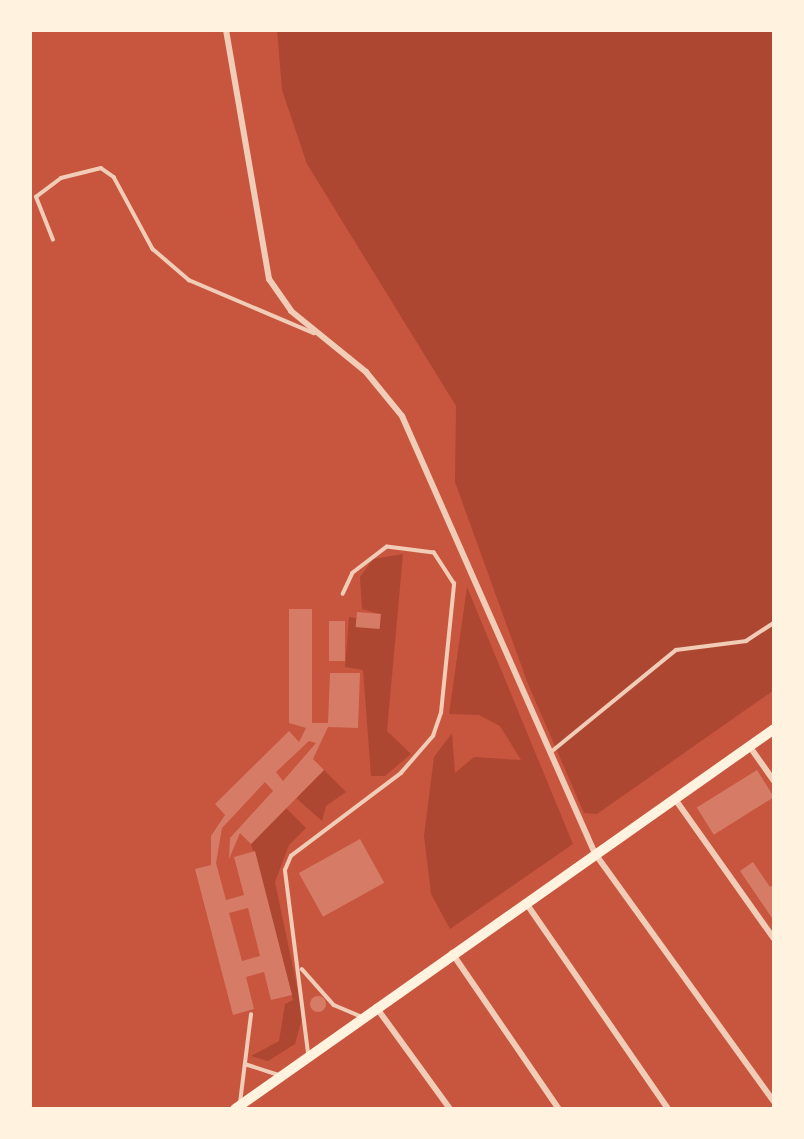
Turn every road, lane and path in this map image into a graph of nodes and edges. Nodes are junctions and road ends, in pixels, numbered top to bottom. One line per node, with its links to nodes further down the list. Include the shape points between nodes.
1 (226, 30): 3 (street, via 263,262 278,294)
2 (53, 240): 3 (lane, via 36,197 61,178 101,168 114,177 153,249 189,280)
3 (314, 333): 8 (street, via 366,372 402,416)
4 (343, 594): 15 (lane, via 353,573 387,547 434,553 447,566 454,584 441,713 433,736 401,773 290,856 284,901)
5 (774, 623): 8 (lane, via 746,641 676,650)
6 (774, 729): 7 (main road)
7 (750, 747): 9 (street); 10 (main road)
8 (551, 752): 11 (street)
9 (774, 781)
10 (675, 799): 11 (main road); 13 (street)
11 (596, 855): 12 (main road); 22 (street)
12 (526, 902): 14 (main road); 26 (street)
13 (774, 939)
14 (452, 953): 16 (main road); 25 (street)
15 (300, 967): 18 (lane, via 334,1005); 19 (lane)
16 (376, 1007): 18 (main road); 24 (street)
17 (251, 1015): 20 (lane)
18 (362, 1017): 19 (main road)
19 (308, 1054): 21 (main road)
20 (245, 1065): 21 (lane); 23 (lane)
21 (282, 1076): 23 (main road)
22 (774, 1102)
23 (237, 1108)
24 (450, 1109)
25 (559, 1109)
26 (668, 1109)

